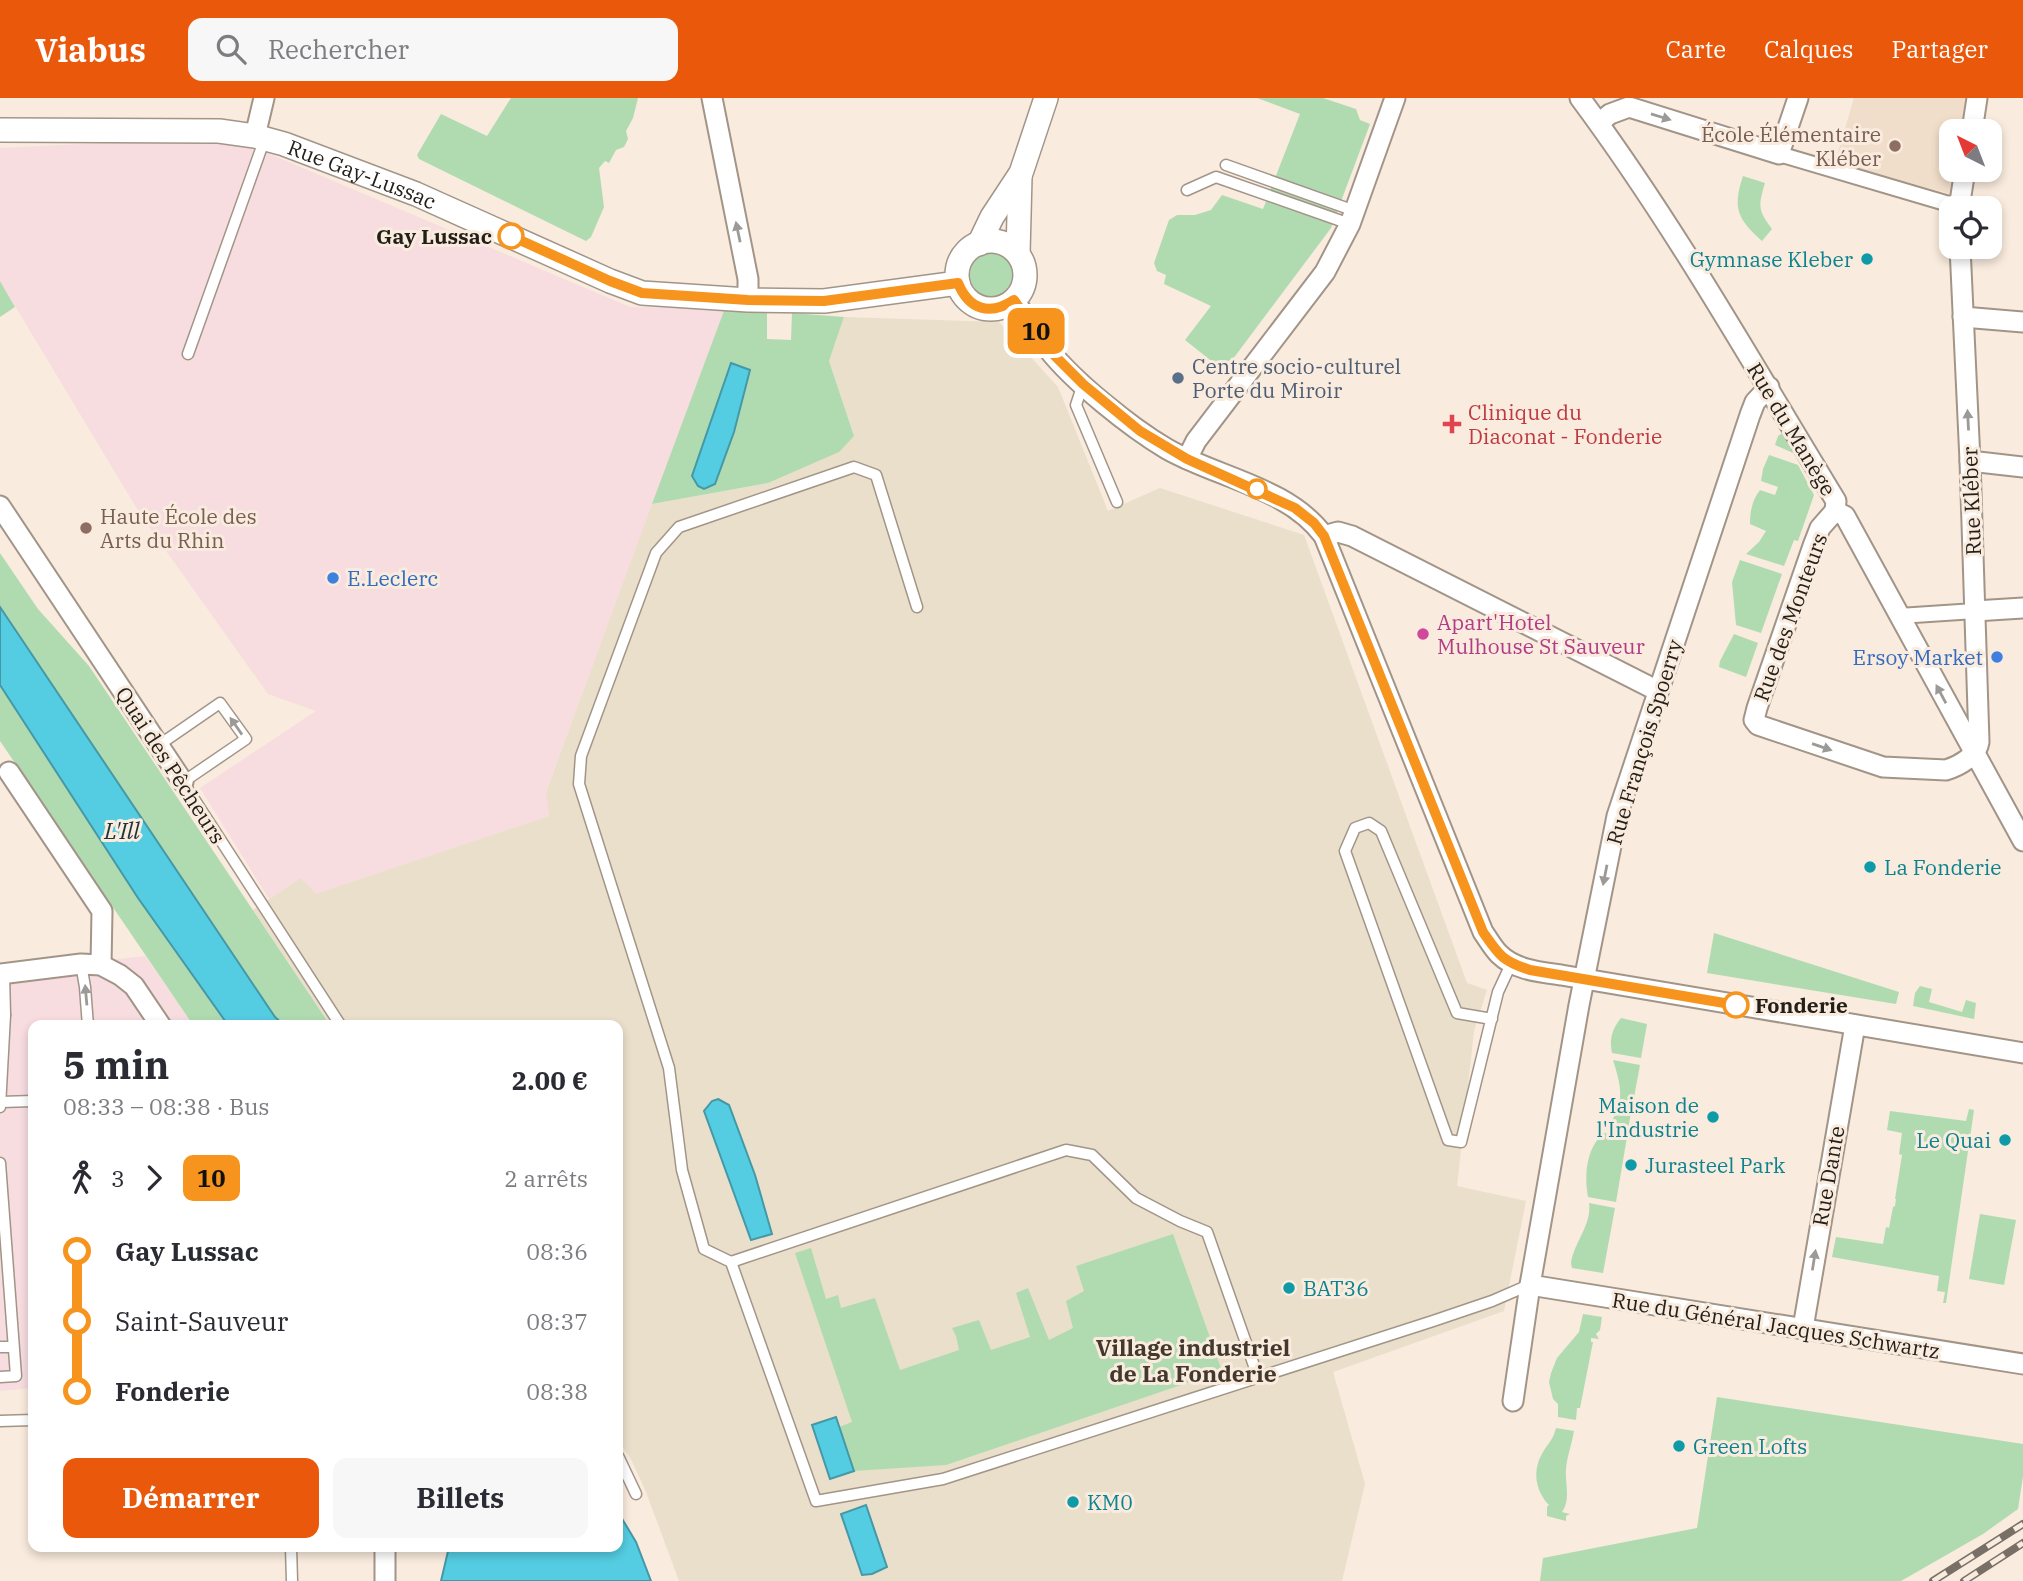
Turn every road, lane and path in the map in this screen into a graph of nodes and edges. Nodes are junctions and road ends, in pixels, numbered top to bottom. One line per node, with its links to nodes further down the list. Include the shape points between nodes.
1 (264, 98): 11 (street)
2 (712, 98): 22 (street, one-way to 2, via 748,279)
3 (1046, 98): 14 (street)
4 (1395, 98): 17 (street)
5 (1580, 98): 9 (street, Rue du Manège)
6 (1798, 98): 12 (street)
7 (1977, 98): 8 (street)
8 (1974, 119)
9 (1599, 123): 12 (street, one-way to 12, via 1629,107); 28 (street, Rue du Manège)
10 (0, 130): 11 (street, Rue Gay-Lussac, via 219,131)
11 (260, 137): 22 (street, Rue Gay-Lussac, via 416,194 642,293); 26 (lane)
12 (1779, 154): 16 (street)
13 (1226, 165): 17 (lane)
14 (1020, 173): 18 (street); 19 (street)
15 (1187, 190): 17 (lane, via 1216,177)
16 (1939, 201)
17 (1353, 218): 29 (street, via 1325,272)
18 (979, 244): 19 (street, via 1000,242); 21 (street, via 961,260)
19 (1018, 253): 23 (street, via 1026,278)
20 (1961, 259): 24 (street, Rue Kléber)
21 (958, 283): 22 (street, Rue Gay-Lussac, via 824,301); 23 (street, via 971,303 981,308 1004,307)
22 (748, 300)
23 (1014, 300): 27 (street, via 1049,350)
24 (1963, 317): 25 (street); 30 (street, Rue Kléber, one-way to 24)
25 (2023, 322)
26 (188, 354)
27 (1083, 384): 29 (street, via 1140,431); 32 (lane, via 1076,405)
28 (1769, 387): 34 (street, Rue du Manège, via 1836,501); 40 (street, Rue François Spoerry, via 1755,402)
29 (1187, 459): 35 (street, via 1295,508)
30 (1970, 461): 31 (street); 38 (street, Rue Kléber)
31 (2023, 467)
32 (1117, 502)
33 (0, 506): 41 (street, Quai des Pêcheurs)
34 (1835, 511): 39 (street, Rue du Manège, via 1844,516); 42 (street, Rue des Monteurs, one-way to 42, via 1820,528 1813,546 1754,720 1883,767 1945,770)
35 (1324, 536): 40 (street, via 1352,536); 46 (street, via 1483,932)
36 (918, 607): 60 (lane, via 876,475 854,467 679,527 656,553 581,756 579,784 669,1068 682,1170 704,1249)
37 (2023, 608): 38 (street)
38 (1975, 611): 39 (street); 42 (street, Rue Kléber, via 1979,742)
39 (1899, 616): 42 (street, Rue du Manège, one-way to 39)
40 (1658, 691): 49 (street, Rue François Spoerry, one-way to 49, via 1617,816)
41 (159, 745): 44 (street, Quai des Pêcheurs); 44 (lane, one-way to 41, via 246,739 220,704)
42 (1974, 754): 45 (street, Rue du Manège)
43 (9, 772): 47 (street, via 102,911)
44 (183, 782): 54 (lane, Quai des Pêcheurs)
45 (2023, 841)
46 (1511, 964): 49 (street); 51 (lane)
47 (91, 965): 48 (street); 52 (lane, one-way to 47, via 86,987); 53 (street, via 120,975 134,986)
48 (2, 974): 50 (lane)
49 (1584, 979): 55 (street); 61 (street, Rue François Spoerry)
50 (2, 1016): 58 (lane)
51 (1492, 1019): 51 (lane, via 1461,1142 1448,1140 1345,851 1355,828 1368,823 1381,831 1457,1013)
52 (88, 1020)
53 (157, 1020)
54 (337, 1020)
55 (1855, 1025): 56 (street); 62 (street, Rue Dante, one-way to 55)
56 (2023, 1053)
57 (28, 1102): 58 (lane)
58 (1, 1105)
59 (0, 1164): 63 (lane)
60 (731, 1262): 67 (lane, via 1066,1150 1092,1155 1136,1198 1207,1232); 67 (lane, via 816,1501 943,1479)
61 (1530, 1285): 62 (street, Rue du Général Jacques Schwartz); 67 (lane); 68 (street, Rue François Spoerry)
62 (1803, 1328): 65 (street, Rue du Général Jacques Schwartz)
63 (13, 1347): 64 (lane); 66 (lane, via 16,1376)
64 (0, 1348)
65 (2023, 1364)
66 (0, 1377)
67 (1258, 1377)
68 (1513, 1401)
69 (0, 1420): 70 (lane)
70 (28, 1420)
71 (623, 1467): 72 (lane)
72 (636, 1494)
73 (291, 1552): 75 (lane)
74 (385, 1552): 76 (street)
75 (292, 1581)
76 (385, 1581)

